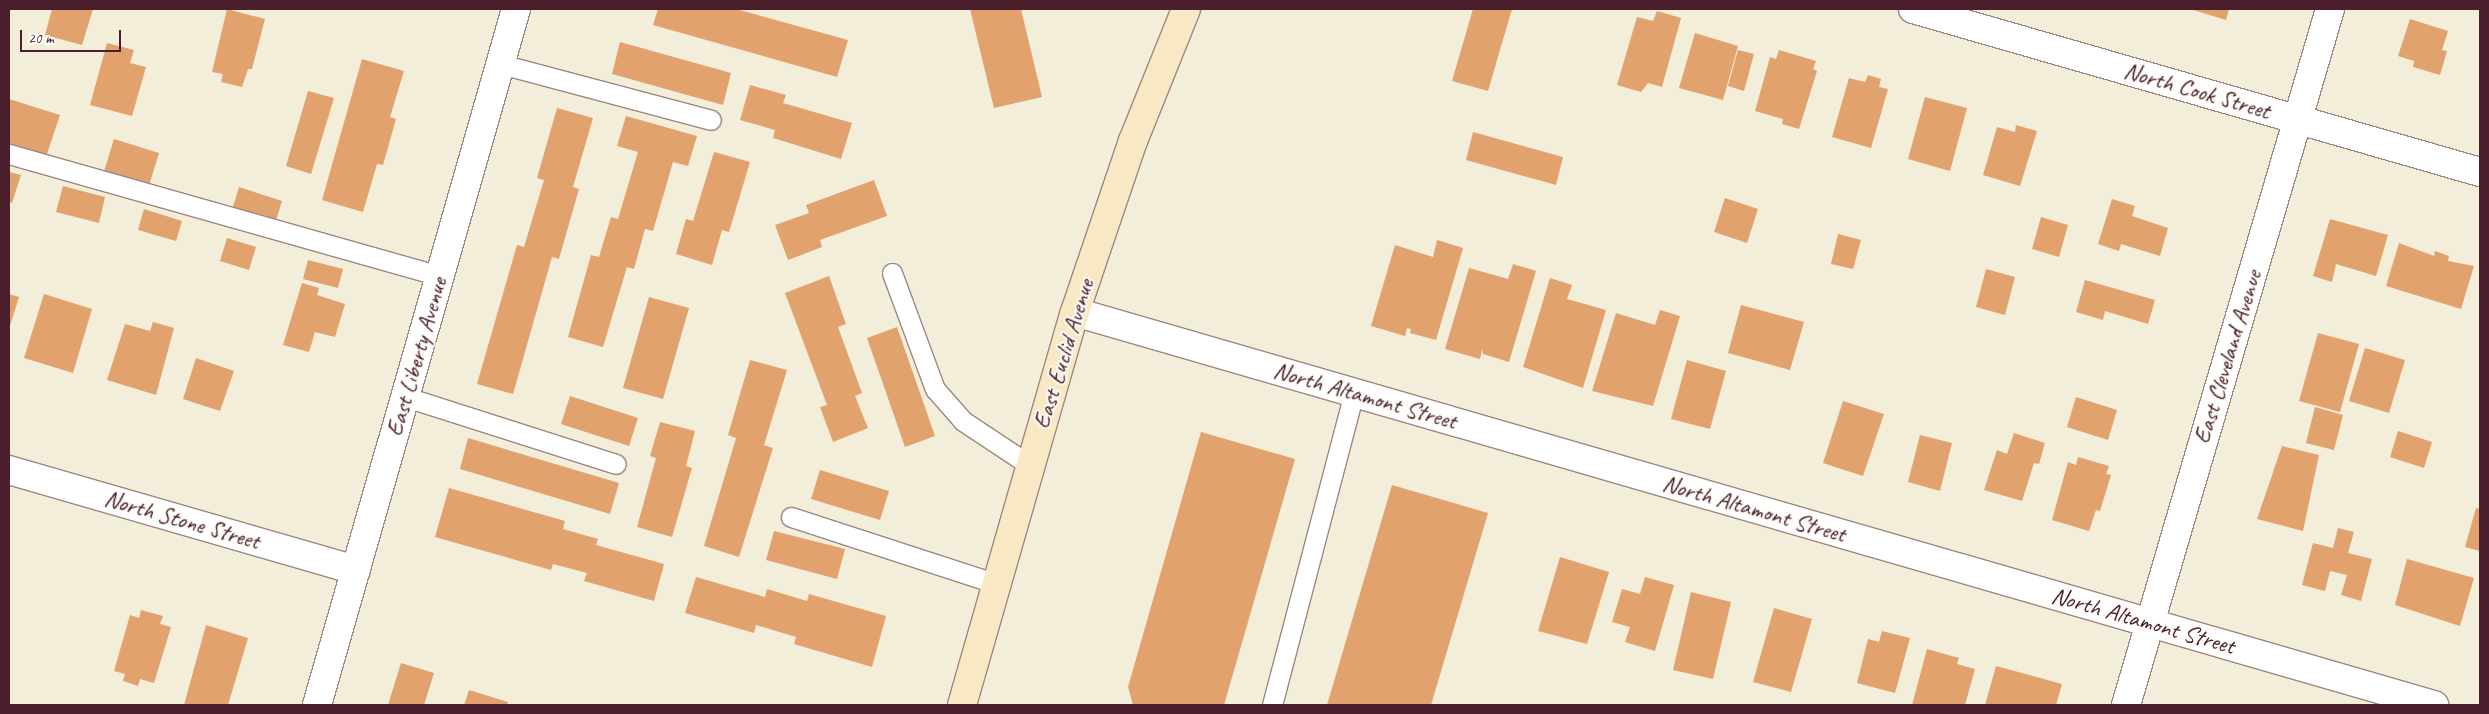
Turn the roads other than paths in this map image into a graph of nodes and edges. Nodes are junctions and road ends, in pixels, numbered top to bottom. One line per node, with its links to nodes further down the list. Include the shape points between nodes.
1 (516, 9): 5 (street, East Liberty Avenue)
2 (1186, 9): 12 (main road, East Euclid Avenue, via 1133,141)
3 (1913, 9): 7 (street, North Cook Street)
4 (2330, 9): 7 (street, East Cleveland Avenue)
5 (501, 64): 6 (lane); 11 (street, East Liberty Avenue)
6 (711, 120)
7 (2298, 120): 9 (street, North Cook Street); 21 (street, East Cleveland Avenue)
8 (9, 154): 11 (lane)
9 (2480, 172)
10 (892, 273): 16 (lane, via 935,389 963,421)
11 (441, 276): 14 (street, East Liberty Avenue)
12 (1075, 312): 13 (street, North Altamont Street); 16 (main road, East Euclid Avenue)
13 (1354, 392): 21 (street, North Altamont Street); 24 (lane)
14 (406, 397): 15 (lane); 19 (street, East Liberty Avenue)
15 (616, 464)
16 (1031, 466): 20 (main road, East Euclid Avenue)
17 (9, 470): 19 (street, North Stone Street)
18 (791, 517): 20 (lane)
19 (356, 570): 22 (street, East Liberty Avenue)
20 (997, 584): 23 (main road, East Euclid Avenue)
21 (2148, 623): 25 (street, East Cleveland Avenue); 26 (street, North Altamont Street)
22 (317, 705)
23 (962, 705)
24 (1272, 705)
25 (2126, 705)
26 (2434, 705)

